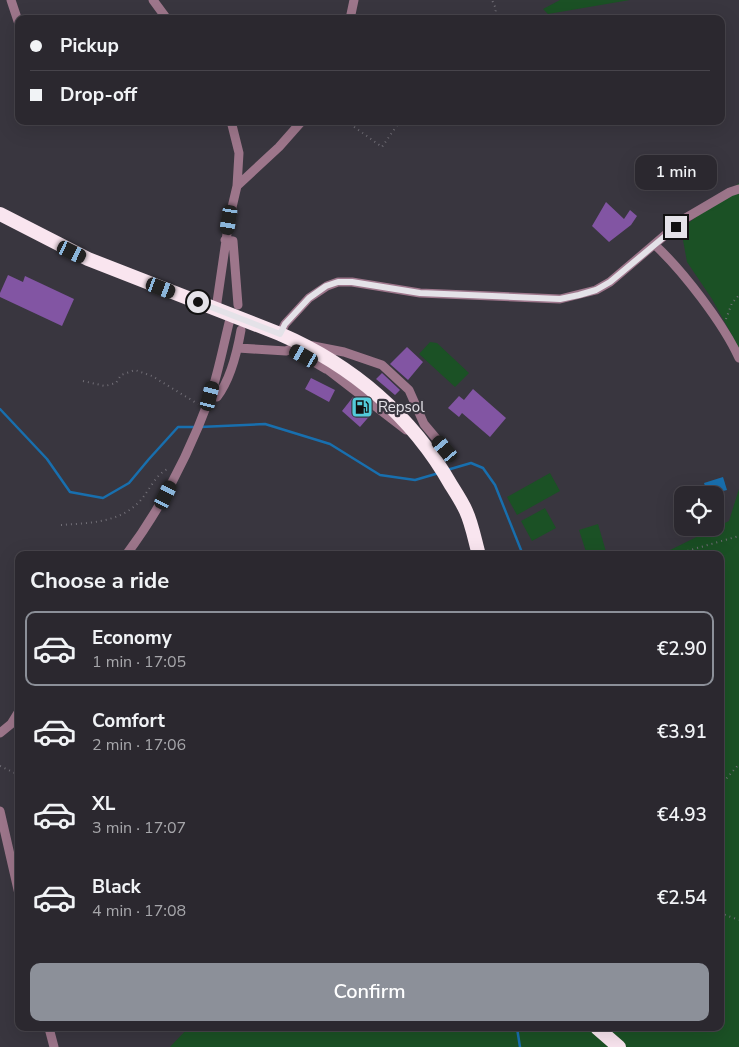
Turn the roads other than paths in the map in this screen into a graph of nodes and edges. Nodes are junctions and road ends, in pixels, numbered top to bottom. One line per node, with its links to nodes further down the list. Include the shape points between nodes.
1 (11, 0): 4 (street)
2 (153, 0): 5 (street)
3 (354, 0): 6 (street)
4 (16, 15)
5 (164, 15)
6 (351, 15)
7 (232, 125): 9 (street, via 239,153)
8 (298, 125): 9 (street)
9 (237, 186): 12 (street)
10 (739, 189): 13 (street, via 684,219)
11 (0, 214): 14 (highway, via 88,259)
12 (226, 240): 14 (street); 15 (street, via 233,241)
13 (654, 245): 17 (street, via 610,282 596,290 560,299 420,293 338,282 309,298); 20 (street, via 668,257 722,328)
14 (216, 309): 15 (highway)
15 (235, 310): 17 (highway); 22 (street)
16 (241, 330): 18 (street)
17 (280, 334): 19 (highway)
18 (238, 348): 19 (street, via 286,351); 22 (street, via 224,388 217,397)
19 (303, 348): 21 (street); 21 (street); 23 (highway, via 337,363 373,391); 24 (street, via 344,352 382,365 409,390 424,424)
20 (739, 358)
21 (328, 370): 23 (street)
22 (210, 396): 25 (street, via 192,443 166,495)
23 (426, 444): 26 (highway, via 467,512)
24 (445, 449)
25 (129, 551)
26 (478, 551)
27 (15, 718): 28 (street)
28 (0, 733)
29 (0, 812): 30 (street)
30 (15, 877)
31 (50, 1031): 33 (street)
32 (600, 1031): 34 (highway)
33 (54, 1047)
34 (619, 1047)

